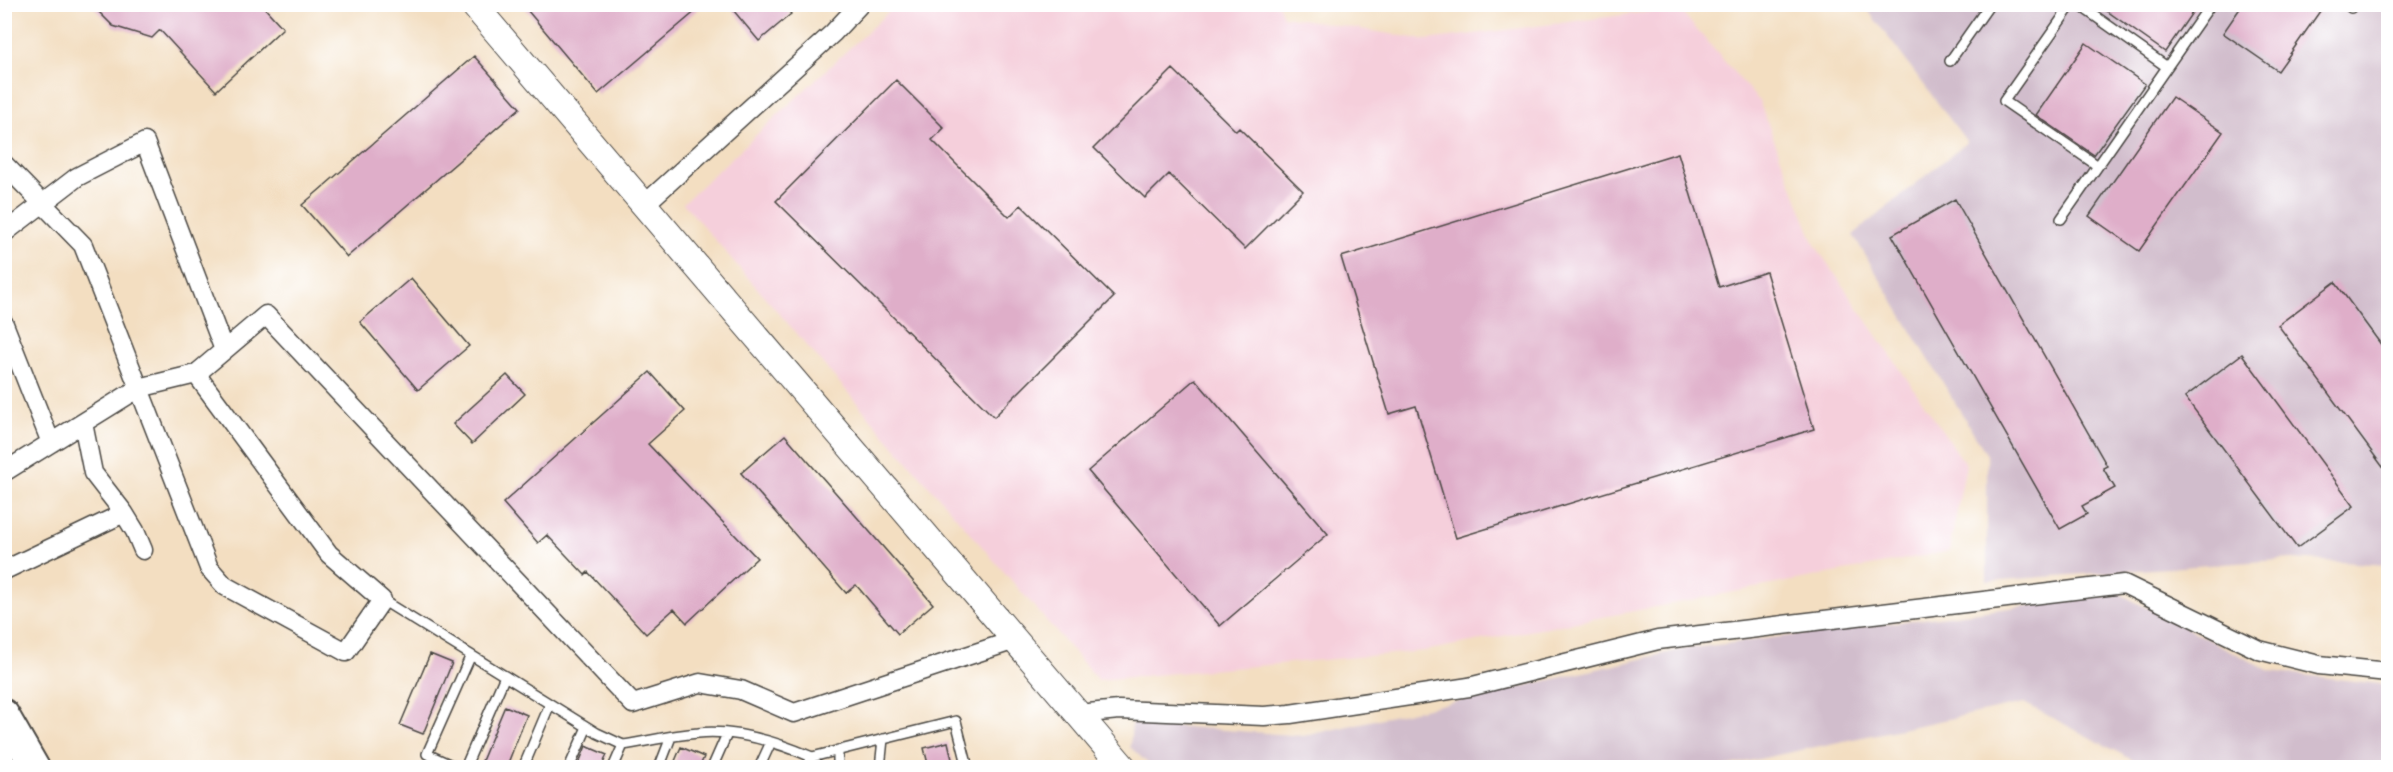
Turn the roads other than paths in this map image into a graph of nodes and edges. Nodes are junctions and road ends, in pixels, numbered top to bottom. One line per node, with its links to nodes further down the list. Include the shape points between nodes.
1 (473, 4): 12 (street)
2 (860, 4): 12 (street)
3 (1990, 4): 7 (lane)
4 (2072, 4): 10 (lane, via 2004,101)
5 (2078, 4): 8 (lane)
6 (2211, 4): 8 (lane)
7 (1950, 61)
8 (2167, 67): 10 (lane)
9 (4, 164): 11 (street)
10 (2098, 166): 13 (lane)
11 (43, 203): 14 (street); 16 (street, via 77,177 145,142); 18 (street, via 84,245)
12 (644, 205): 26 (street)
13 (2061, 219)
14 (4, 233)
15 (4, 324): 20 (street)
16 (224, 350): 17 (street); 26 (street, via 266,315 633,704 700,683 741,690 794,713)
17 (196, 374): 18 (street); 25 (street, via 328,554)
18 (139, 388): 19 (street); 25 (street, via 210,568 225,586 346,652)
19 (83, 423): 20 (street); 22 (street, via 93,473)
20 (51, 443): 21 (street)
21 (4, 472)
22 (124, 513): 23 (street); 24 (street)
23 (143, 550)
24 (7, 569)
25 (382, 600): 27 (lane)
26 (1015, 640): 31 (street)
27 (471, 655): 29 (lane); 42 (lane, via 428,754)
28 (2388, 672): 31 (street, via 2319,665 2259,650 2124,584 1658,640 1468,687 1290,714 1119,710)
29 (506, 676): 30 (lane); 43 (lane)
30 (550, 704): 32 (lane); 44 (lane)
31 (1078, 714): 54 (street)
32 (587, 727): 38 (lane); 45 (lane)
33 (8, 728): 41 (main road)
34 (727, 734): 35 (lane, via 700,732); 37 (lane); 48 (lane)
35 (671, 737): 38 (lane); 47 (lane)
36 (883, 739): 39 (lane); 52 (lane); 53 (lane, via 956,721)
37 (771, 742): 40 (lane); 49 (lane)
38 (623, 745): 46 (lane)
39 (838, 750): 40 (lane); 51 (lane)
40 (812, 757): 50 (lane)
41 (35, 768)
42 (458, 768)
43 (465, 768)
44 (523, 768)
45 (569, 768)
46 (613, 768)
47 (659, 768)
48 (712, 768)
49 (759, 768)
50 (807, 768)
51 (838, 768)
52 (880, 768)
53 (968, 768)
54 (1124, 768)

